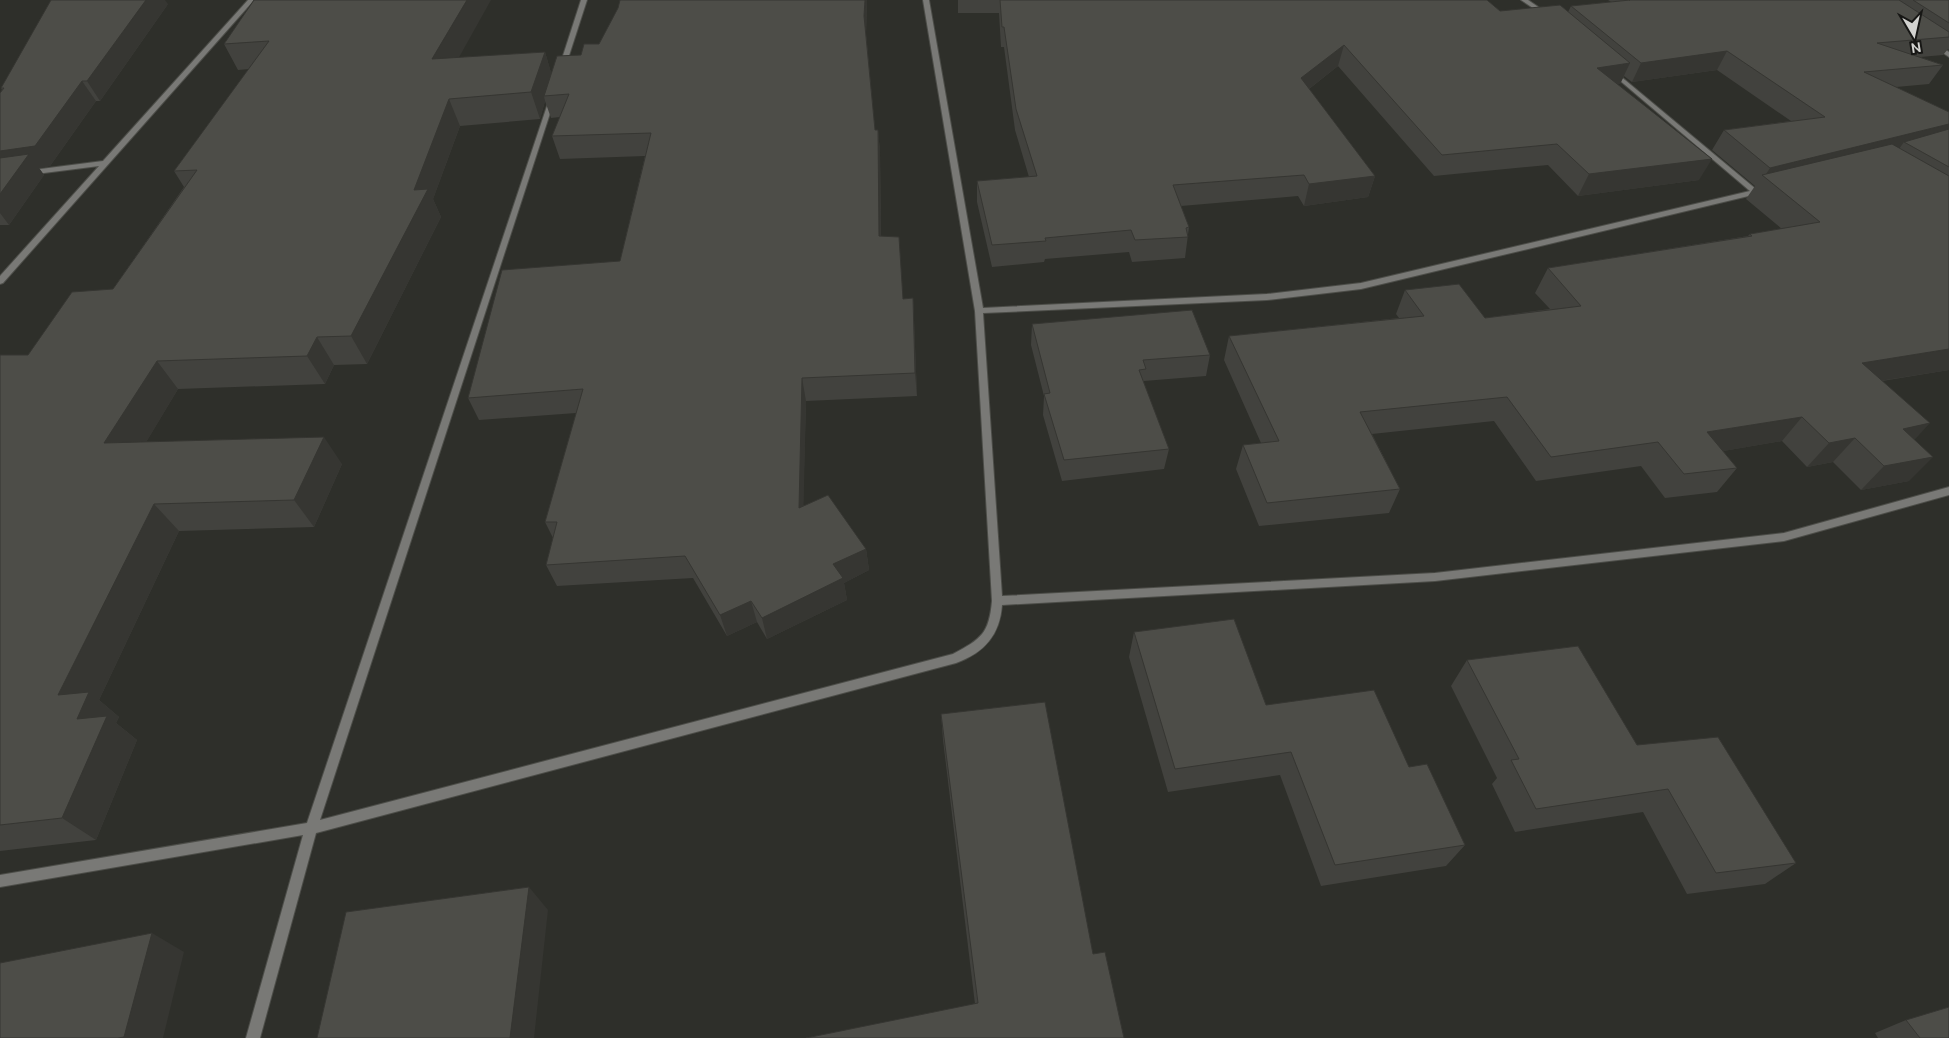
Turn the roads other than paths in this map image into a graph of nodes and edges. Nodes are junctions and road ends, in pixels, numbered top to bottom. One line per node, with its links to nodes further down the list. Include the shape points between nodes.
1 (250, 0): 9 (street)
2 (584, 0): 17 (street)
3 (926, 0): 14 (street)
4 (1524, 0): 5 (street)
5 (1554, 22)
6 (1926, 40): 7 (street)
7 (1949, 55)
8 (1606, 66): 12 (street)
9 (106, 163): 10 (street); 13 (street)
10 (19, 174)
11 (1772, 188): 12 (street)
12 (1755, 192): 14 (street, via 1361,286 1267,297)
13 (0, 281)
14 (979, 311): 16 (street)
15 (1949, 492): 16 (street, via 1784,537 1445,576)
16 (997, 601): 17 (street, via 994,629 979,646 956,658)
17 (311, 828): 18 (street); 19 (street)
18 (0, 881)
19 (253, 1038)

